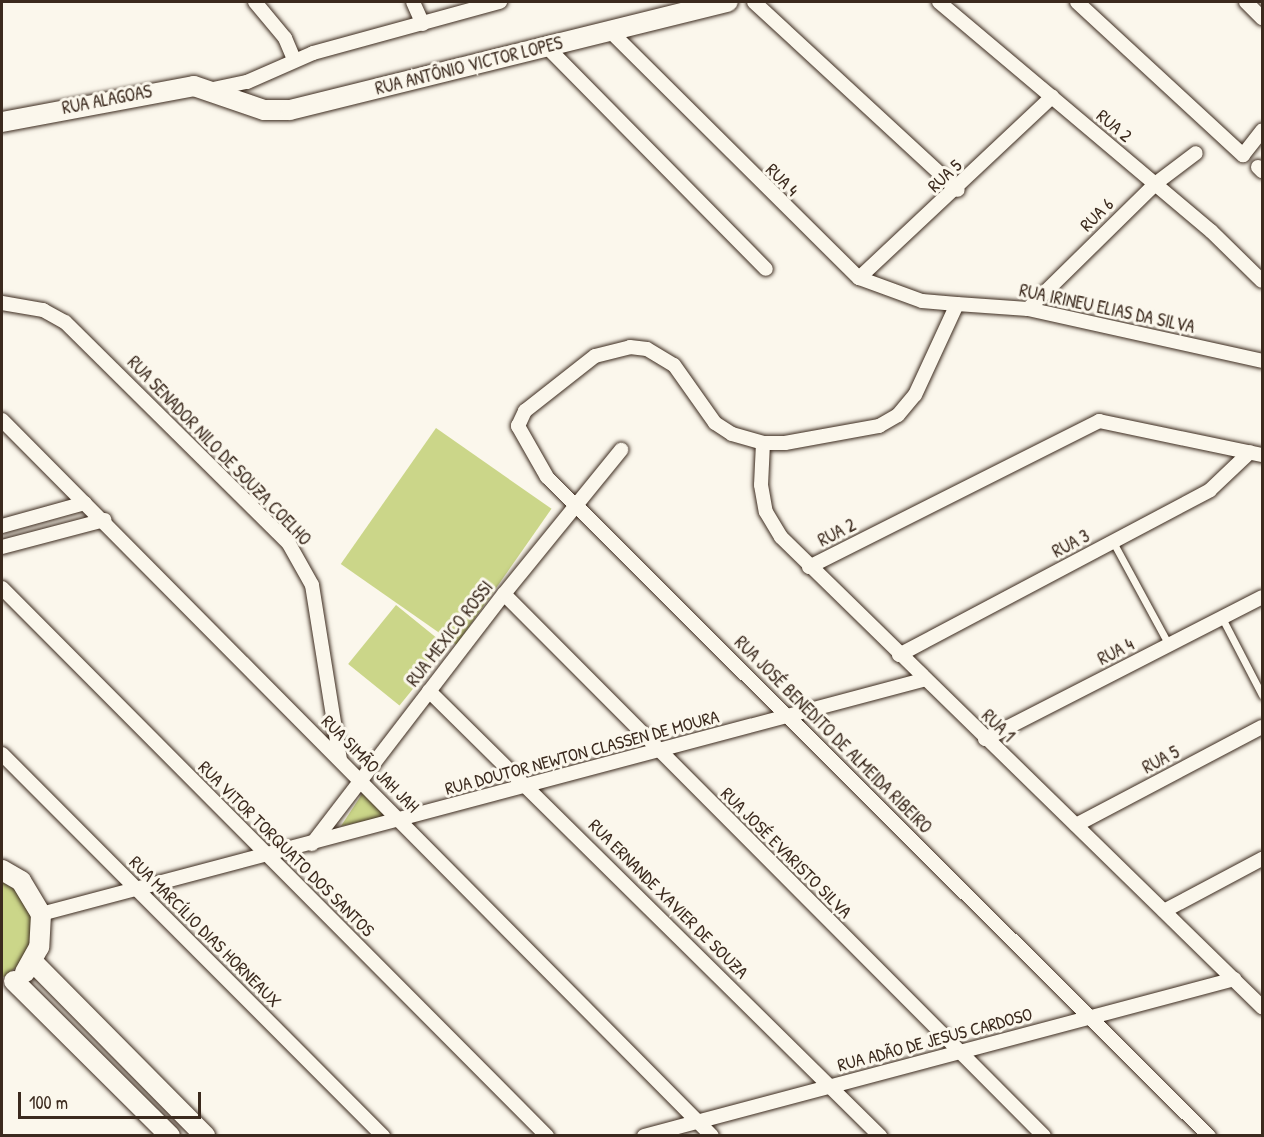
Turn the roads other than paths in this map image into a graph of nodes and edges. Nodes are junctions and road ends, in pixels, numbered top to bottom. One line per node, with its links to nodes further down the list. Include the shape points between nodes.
1 (255, 2): 13 (street, via 285,38)
2 (413, 2): 10 (street)
3 (500, 2): 10 (street)
4 (728, 2): 11 (main road, RUA ANTÔNIO VICTOR LOPES)
5 (754, 2): 20 (street)
6 (939, 2): 15 (street, RUA 2)
7 (1077, 2): 17 (street, via 1243,155)
8 (1246, 2): 9 (street)
9 (1263, 18)
10 (423, 24): 13 (street)
11 (610, 31): 12 (main road, RUA ANTÔNIO VICTOR LOPES); 22 (street, RUA 4)
12 (546, 46): 14 (main road, RUA ANTÔNIO VICTOR LOPES, via 291,110 264,110); 21 (street)
13 (294, 59): 14 (street, via 247,82)
14 (213, 88): 16 (main road, RUA ALAGOAS, via 176,87)
15 (1052, 98): 19 (street, RUA 2); 20 (street, RUA 5)
16 (2, 122)
17 (1263, 131)
18 (1196, 153): 19 (street, RUA 6)
19 (1155, 184): 23 (street, RUA 2); 26 (street, RUA 6)
20 (958, 190): 22 (street, RUA 5)
21 (766, 269)
22 (859, 278): 25 (street, RUA 4, via 922,301)
23 (1263, 281)
24 (2, 303): 53 (street, RUA SENADOR NILO DE SOUZA COELHO, via 43,310 65,322 289,544 312,585)
25 (957, 304): 26 (street, RUA IRINEU ELIAS DA SILVA); 29 (street, via 926,374 898,415 851,433)
26 (1028, 309): 27 (street, RUA IRINEU ELIAS DA SILVA)
27 (1263, 360)
28 (2, 420): 32 (street, RUA SIMÃO JAH JAH)
29 (763, 443): 33 (street, RUA JOSÉ BENEDITO DE ALMEIDA RIBEIRO, via 715,423 674,365 647,350 612,349 595,356 525,411 518,426 538,466); 38 (street, RUA 1, via 761,485 766,512 781,537)
30 (621, 450): 33 (street, RUA MEXICO ROSSI)
31 (1256, 454): 36 (street, RUA 3, via 1210,490); 38 (street, RUA 2, via 1107,420 1091,424)
32 (85, 503): 34 (street, RUA SIMÃO JAH JAH); 35 (street)
33 (578, 507): 40 (street, RUA MEXICO ROSSI); 48 (street, RUA JOSÉ BENEDITO DE ALMEIDA RIBEIRO)
34 (104, 520): 37 (street); 53 (street, RUA SIMÃO JAH JAH)
35 (2, 526)
36 (1113, 542): 43 (lane); 44 (street, RUA 3)
37 (2, 547)
38 (809, 567): 44 (street, RUA 1)
39 (2, 588): 59 (street, RUA VITOR TORQUATO DOS SANTOS)
40 (504, 594): 46 (street, RUA MEXICO ROSSI); 51 (street, RUA JOSÉ EVARISTO SILVA)
41 (1263, 597): 42 (street, RUA 4)
42 (1222, 618): 43 (street, RUA 4); 47 (lane)
43 (1169, 645): 50 (street, RUA 4)
44 (899, 655): 45 (street, RUA 1)
45 (923, 680): 48 (street, RUA DOUTOR NEWTON CLASSEN DE MOURA); 50 (street, RUA 1)
46 (429, 691): 54 (street, RUA MEXICO ROSSI); 55 (street, RUA ERNANDE XAVIER DE SOUZA)
47 (1263, 695)
48 (789, 716): 51 (street, RUA DOUTOR NEWTON CLASSEN DE MOURA); 69 (street, RUA JOSÉ BENEDITO DE ALMEIDA RIBEIRO)
49 (1263, 727): 57 (street, RUA 5)
50 (985, 739): 57 (street, RUA 1)
51 (656, 750): 55 (street, RUA DOUTOR NEWTON CLASSEN DE MOURA); 70 (street, RUA JOSÉ EVARISTO SILVA)
52 (2, 754): 62 (street, RUA MARCÍLIO DIAS HORNEAUX)
53 (340, 760): 54 (street, RUA SIMÃO JAH JAH)
54 (360, 780): 56 (street, RUA SIMÃO JAH JAH); 58 (street, RUA MEXICO ROSSI)
55 (526, 784): 56 (street, RUA DOUTOR NEWTON CLASSEN DE MOURA); 71 (street, RUA ERNANDE XAVIER DE SOUZA)
56 (401, 821): 58 (street, RUA DOUTOR NEWTON CLASSEN DE MOURA); 72 (street, RUA SIMÃO JAH JAH)
57 (1076, 825): 63 (street, RUA 1)
58 (312, 844): 59 (street, RUA DOUTOR NEWTON CLASSEN DE MOURA)
59 (267, 856): 62 (street, RUA DOUTOR NEWTON CLASSEN DE MOURA); 76 (street, RUA VITOR TORQUATO DOS SANTOS)
60 (1263, 859): 63 (street)
61 (2, 870): 64 (main road, via 21,881)
62 (138, 891): 64 (street, RUA DOUTOR NEWTON CLASSEN DE MOURA); 75 (street, RUA MARCÍLIO DIAS HORNEAUX)
63 (1164, 911): 66 (street, RUA 1)
64 (41, 914): 65 (main road, via 41,939)
65 (33, 962): 67 (main road); 74 (main road)
66 (1235, 979): 68 (street, RUA 1); 69 (street, RUA ADÃO DE JESUS CARDOSO)
67 (8, 984): 73 (main road)
68 (1260, 1000)
69 (1091, 1016): 70 (street, RUA ADÃO DE JESUS CARDOSO); 81 (street, RUA JOSÉ BENEDITO DE ALMEIDA RIBEIRO)
70 (963, 1053): 71 (street, RUA ADÃO DE JESUS CARDOSO); 80 (street, RUA JOSÉ EVARISTO SILVA)
71 (832, 1087): 72 (street, RUA ADÃO DE JESUS CARDOSO); 79 (street, RUA ERNANDE XAVIER DE SOUZA)
72 (697, 1120): 77 (street, RUA ADÃO DE JESUS CARDOSO); 78 (street, RUA SIMÃO JAH JAH)
73 (170, 1136)
74 (205, 1136)
75 (383, 1136)
76 (547, 1136)
77 (644, 1136)
78 (712, 1136)
79 (880, 1136)
80 (1044, 1136)
81 (1209, 1136)

